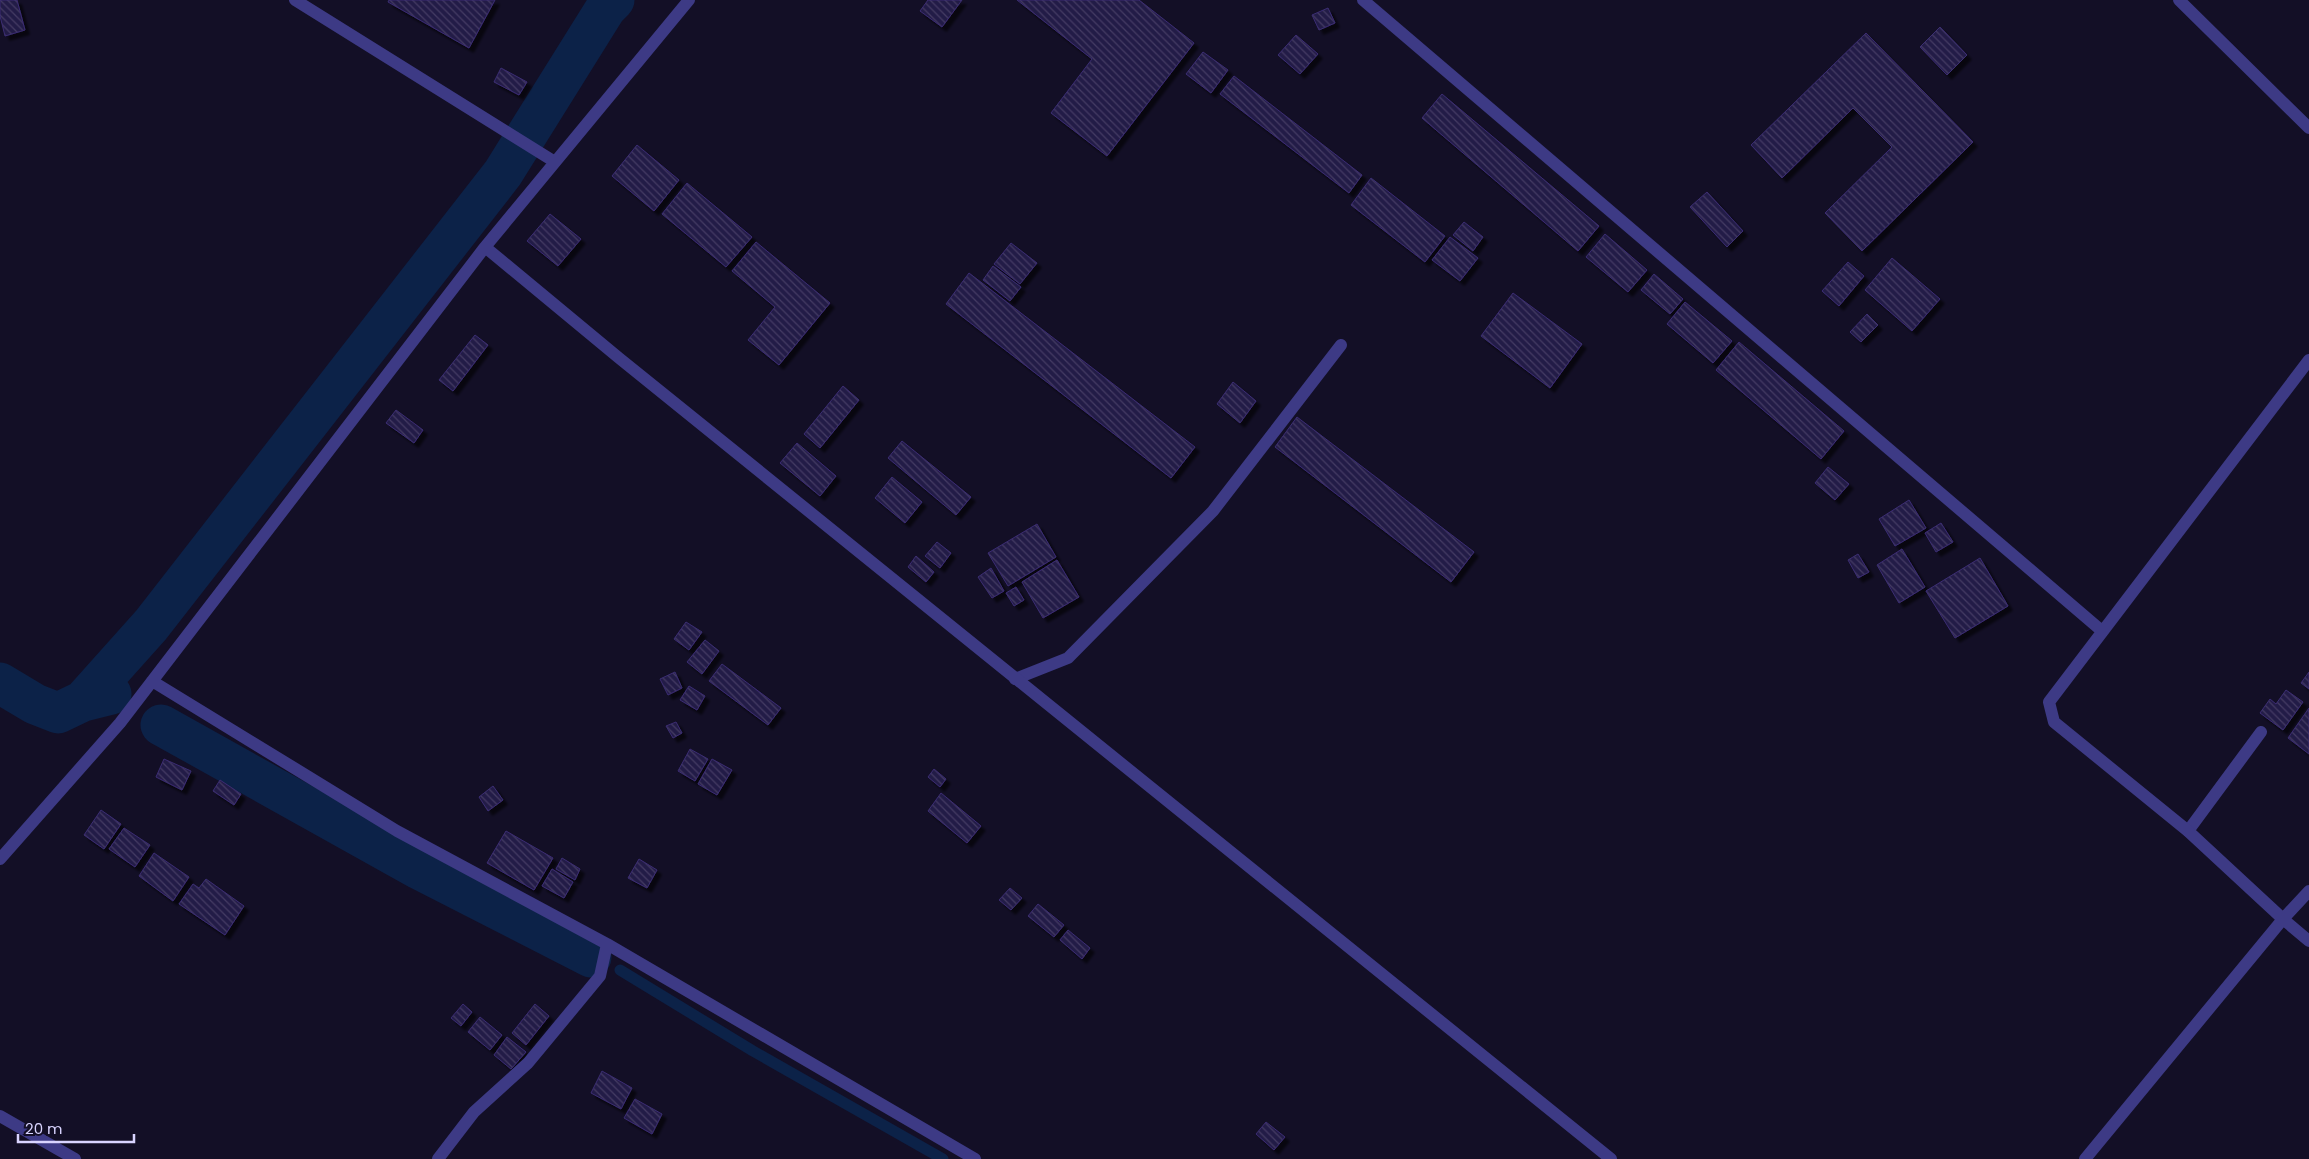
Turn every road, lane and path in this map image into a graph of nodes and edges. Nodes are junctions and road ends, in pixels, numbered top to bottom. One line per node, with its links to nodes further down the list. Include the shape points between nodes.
1 (295, 0): 6 (street)
2 (689, 0): 6 (street)
3 (1363, 0): 10 (street)
4 (2179, 0): 5 (street)
5 (2309, 128)
6 (555, 162): 7 (street)
7 (485, 247): 11 (street); 12 (street)
8 (1341, 345): 11 (street, via 1213,511 1068,658)
9 (2309, 360): 10 (street)
10 (2102, 631): 14 (street, via 2049,702 2054,722)
11 (1015, 679): 24 (street)
12 (152, 681): 15 (street, via 120,723); 19 (street, via 397,831)
13 (2261, 732): 14 (street)
14 (2188, 831): 17 (street)
15 (0, 859)
16 (2309, 891): 17 (street)
17 (2283, 919): 18 (street); 25 (street)
18 (2309, 941)
19 (607, 944): 22 (street, via 600,976 528,1063 474,1112); 23 (street)
20 (0, 1116): 21 (street)
21 (75, 1159)
22 (438, 1159)
23 (974, 1159)
24 (1610, 1159)
25 (2085, 1159)

